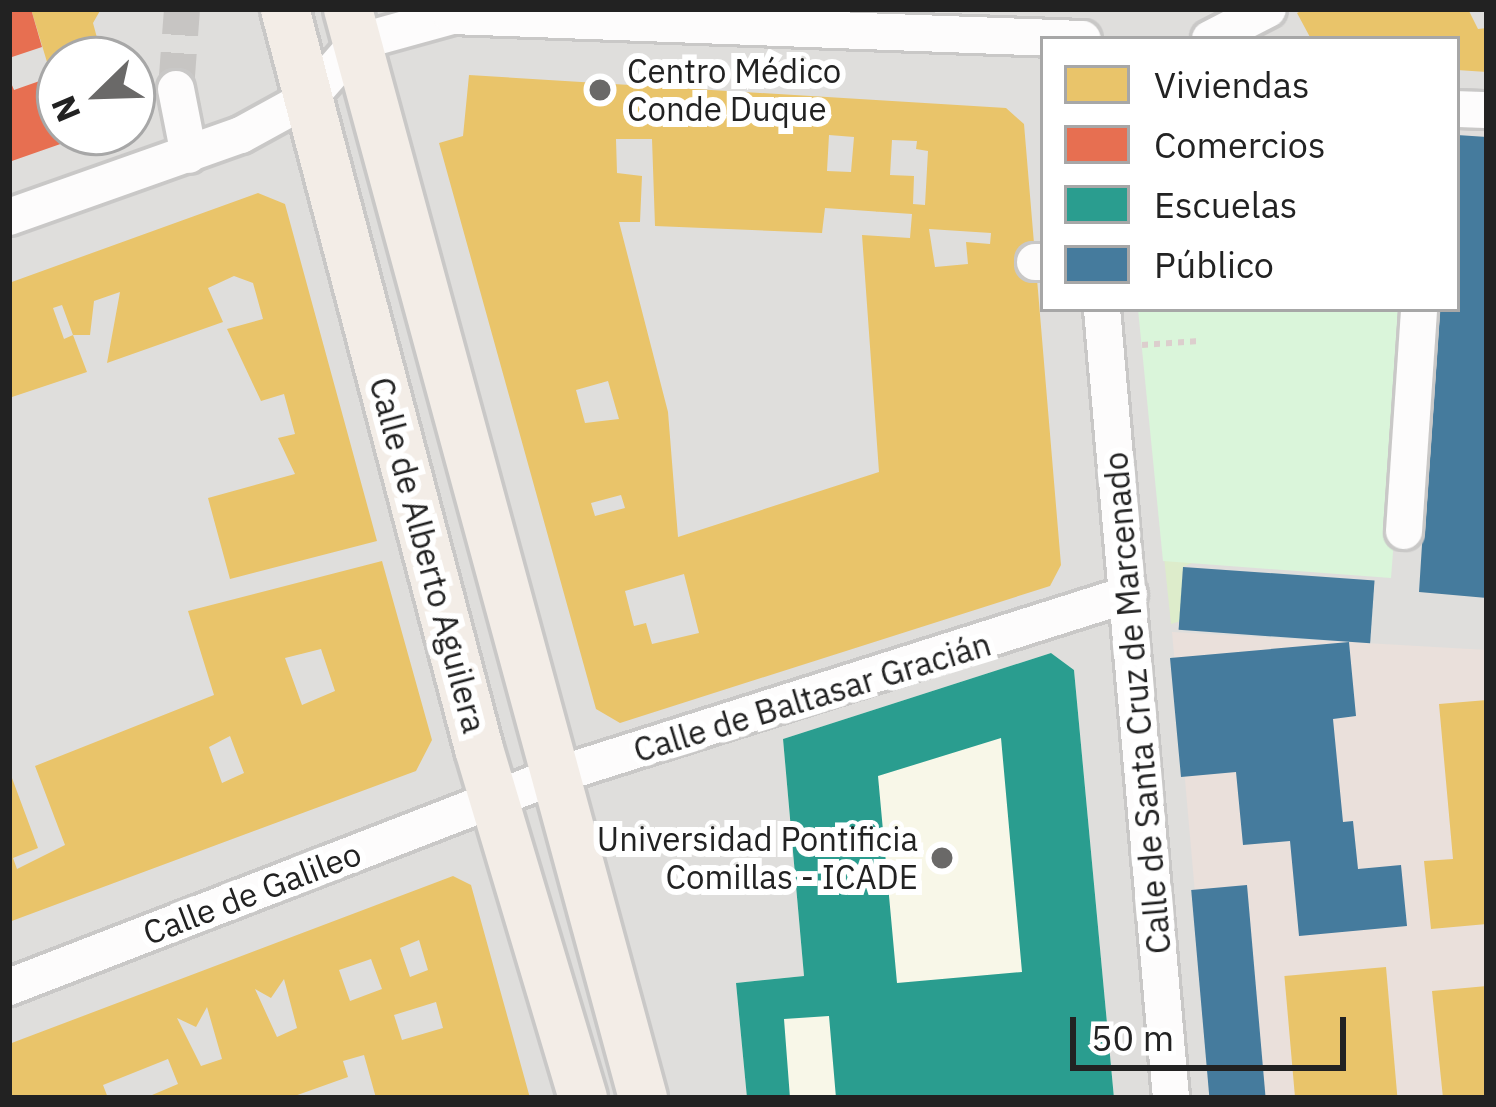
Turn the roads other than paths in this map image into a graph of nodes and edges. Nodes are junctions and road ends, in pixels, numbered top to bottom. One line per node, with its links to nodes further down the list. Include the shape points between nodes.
1 (285, 9): 9 (main road, Calle de Alberto Aguilera)
2 (1029, 9): 5 (street)
3 (1268, 9): 6 (street)
4 (353, 26): 7 (street, via 452,16); 9 (street); 16 (main road, Calle de Alberto Aguilera)
5 (1045, 36)
6 (1220, 36)
7 (1040, 38)
8 (176, 89): 10 (street)
9 (310, 97): 10 (street); 17 (main road, Calle de Alberto Aguilera)
10 (189, 155): 11 (street)
11 (9, 217)
12 (1102, 312): 15 (street, Calle de Santa Cruz de Marcenado)
13 (1419, 312): 14 (street)
14 (1404, 531)
15 (1129, 594): 16 (street, Calle de Baltasar Gracián); 21 (street, Calle de Santa Cruz de Marcenado)
16 (556, 775): 17 (street, Calle de Baltasar Gracián); 20 (main road, Calle de Alberto Aguilera)
17 (496, 800): 18 (street, Calle de Galileo); 19 (main road, Calle de Alberto Aguilera)
18 (9, 987)
19 (584, 1098)
20 (643, 1098)
21 (1172, 1098)

